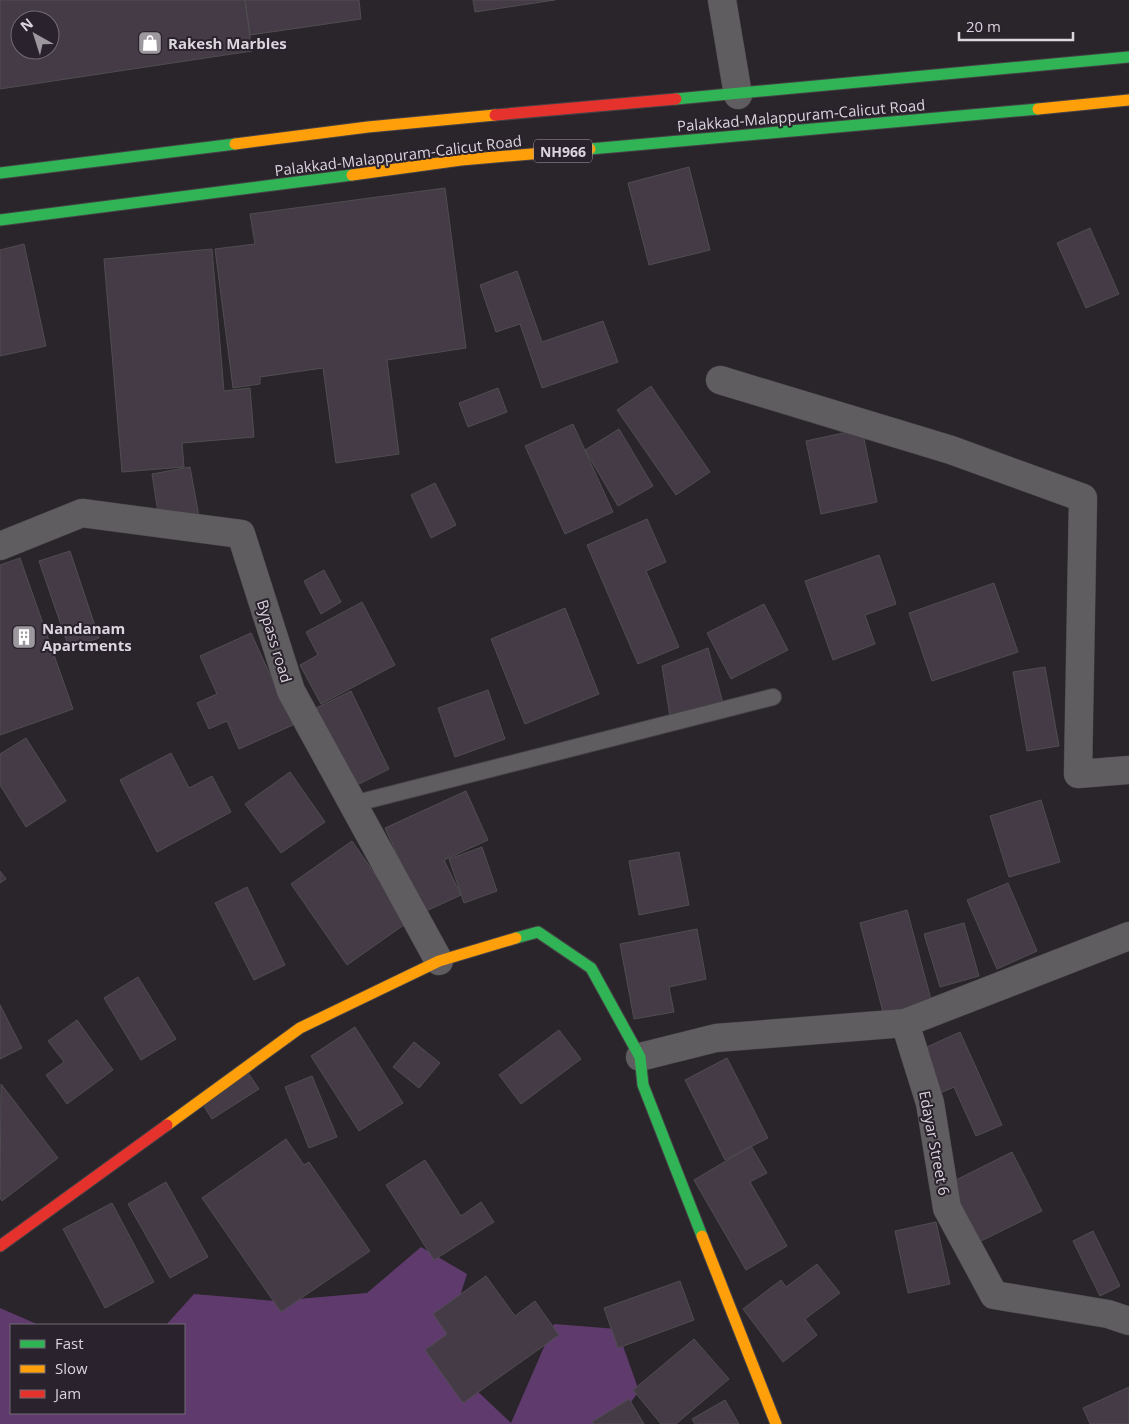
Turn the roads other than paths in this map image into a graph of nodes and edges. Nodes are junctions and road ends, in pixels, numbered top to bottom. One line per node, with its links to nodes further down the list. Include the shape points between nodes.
1 (722, 0): 3 (street)
2 (1129, 57): 3 (main road, Palakkad-Malappuram-Calicut Road)
3 (738, 94): 5 (main road, Palakkad-Malappuram-Calicut Road, via 368,127)
4 (1129, 100): 6 (main road, Palakkad-Malappuram-Calicut Road / NH966, via 461,160)
5 (0, 173)
6 (0, 220)
7 (720, 380): 10 (street, via 951,450 1083,498 1078,774)
8 (0, 546): 11 (street, Bypass road, via 82,513 241,534 290,692)
9 (773, 697): 11 (lane)
10 (1129, 770)
11 (353, 804): 13 (street, Bypass road)
12 (1129, 936): 14 (street)
13 (439, 961): 15 (main road, via 538,932 591,968); 16 (main road, via 300,1028)
14 (905, 1023): 15 (street, via 716,1038); 17 (street, Edayar Street 6, via 930,1103 947,1208 994,1295 1108,1314)
15 (640, 1057): 18 (main road, via 643,1085)
16 (0, 1246)
17 (1129, 1321)
18 (776, 1424)

